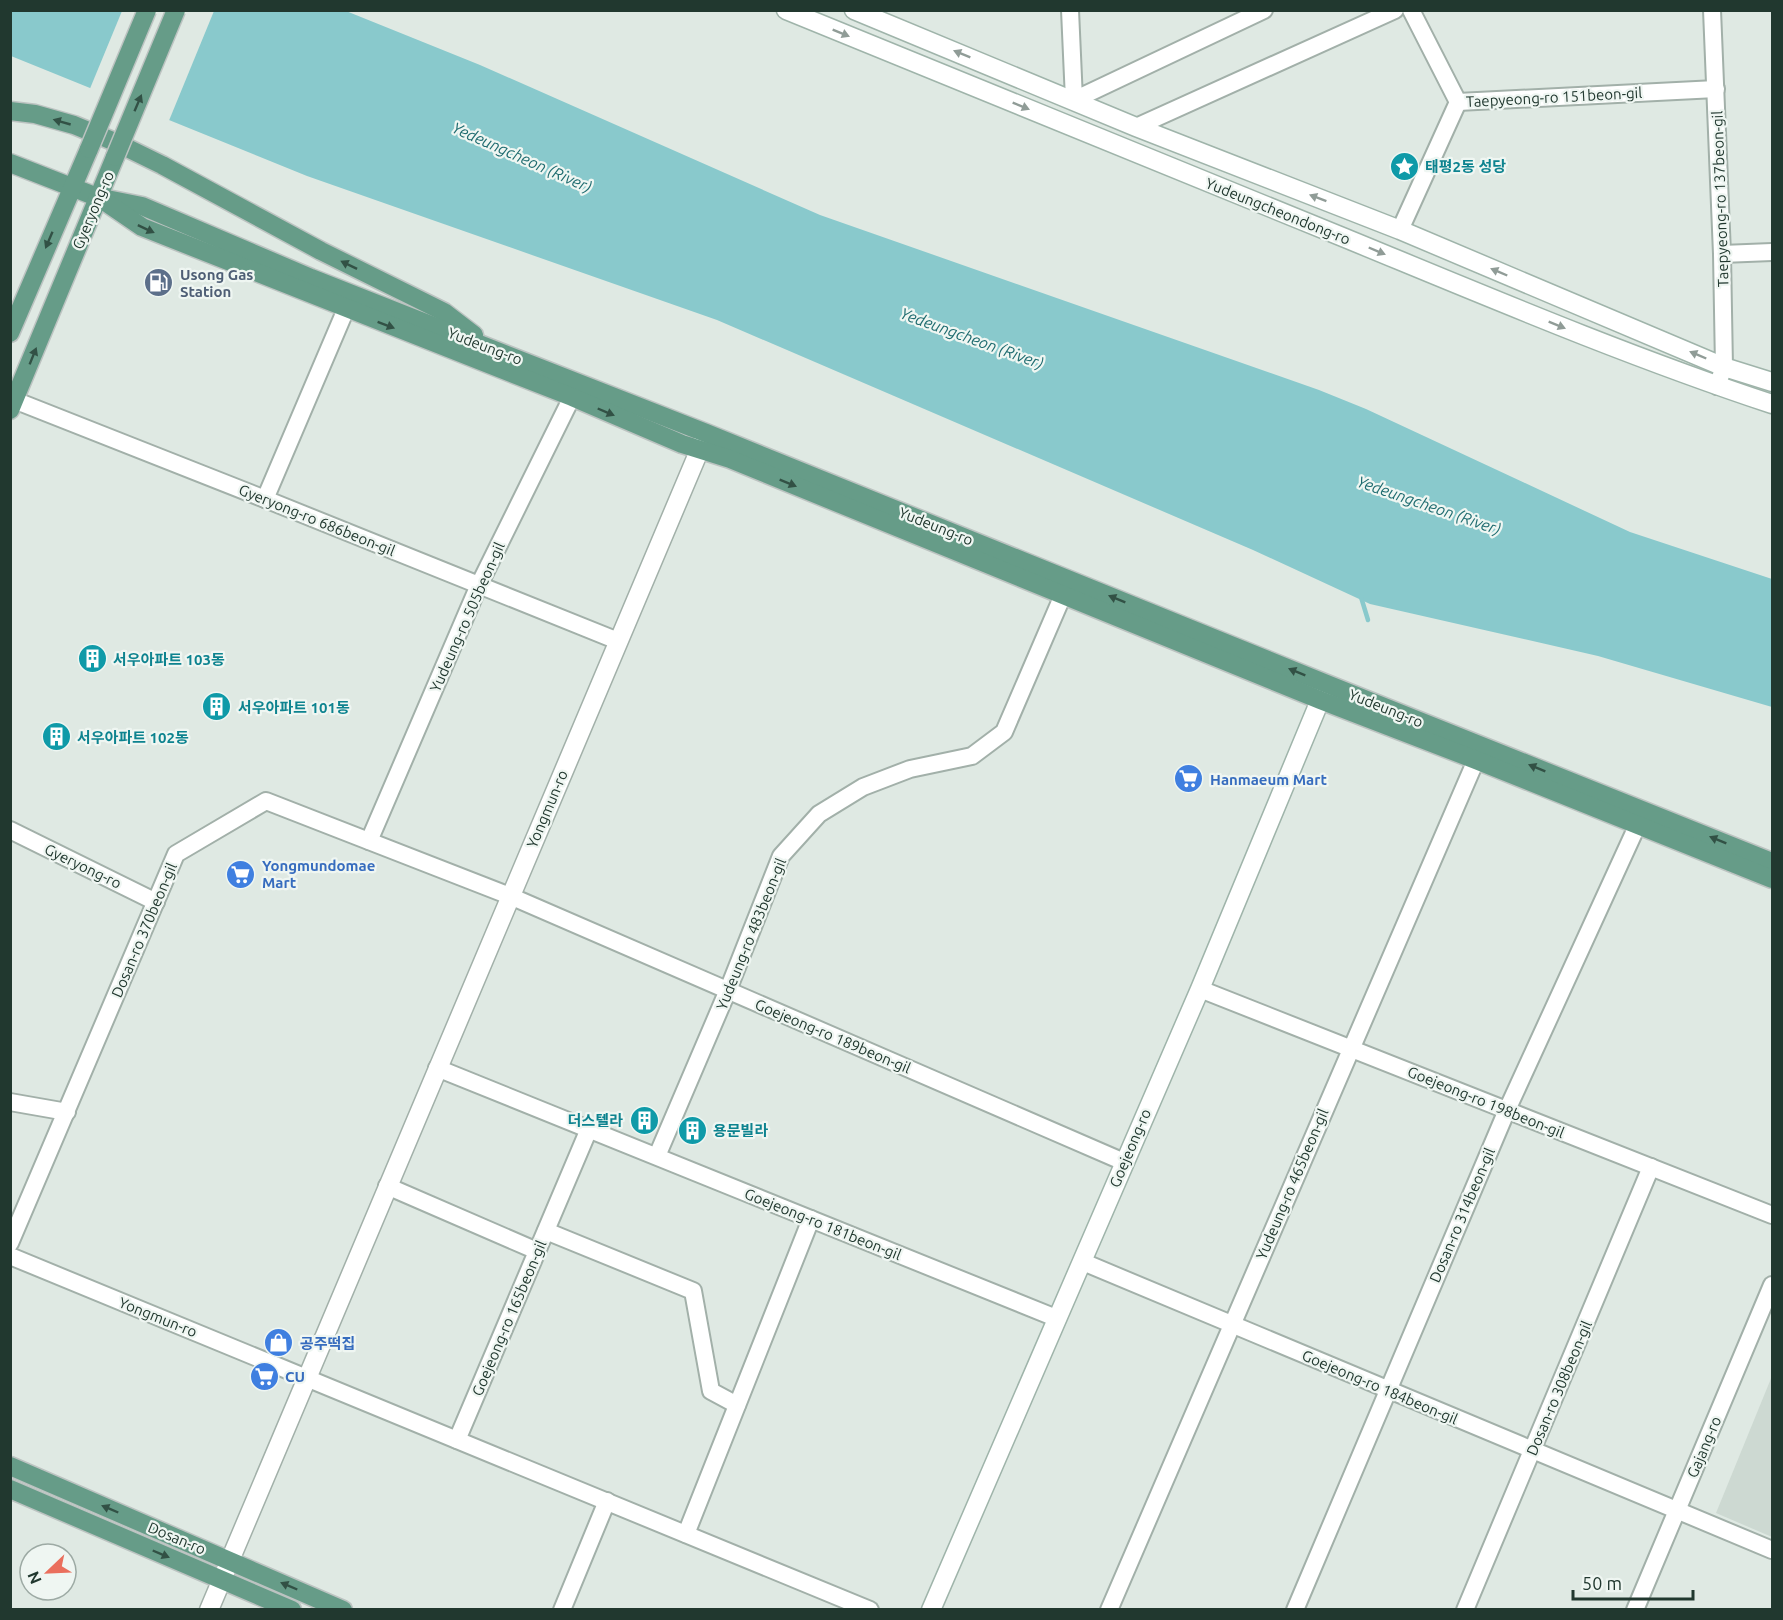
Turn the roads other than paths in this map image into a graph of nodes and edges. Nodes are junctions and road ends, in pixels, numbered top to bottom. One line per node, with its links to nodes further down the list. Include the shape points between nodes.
1 (147, 10): 16 (main road, Gyeryong-ro, bridge)
2 (176, 10): 17 (main road, Gyeryong-ro, one-way to 2, bridge)
3 (786, 10): 26 (main road, Yudeungcheondong-ro, one-way to 26, via 1420,270)
4 (854, 10): 11 (main road, Yudeungcheondong-ro, one-way to 4)
5 (1070, 10): 11 (street)
6 (1264, 10): 11 (street)
7 (1395, 10): 14 (street)
8 (1411, 10): 12 (street, Taepyeong-ro 151beon-gil)
9 (1712, 10): 10 (street, Taepyeong-ro 137beon-gil)
10 (1716, 89): 12 (street, Taepyeong-ro 151beon-gil); 20 (street, Taepyeong-ro 137beon-gil)
11 (1074, 100): 14 (main road, Yudeungcheondong-ro)
12 (1458, 102): 18 (street)
13 (10, 111): 23 (main road, one-way to 13, via 444,312 134,151 74,125)
14 (1136, 127): 18 (main road, Yudeungcheondong-ro, one-way to 14)
15 (10, 163): 16 (main road, Yudeung-ro)
16 (72, 186): 17 (main road, Yudeung-ro); 22 (main road, Gyeryong-ro, one-way to 22)
17 (98, 197): 21 (main road, Yudeung-ro, one-way to 21, via 142,227); 23 (main road, Yudeung-ro, via 142,206 311,278); 28 (main road, Gyeryong-ro, one-way to 17)
18 (1400, 230): 24 (main road, Yudeungcheondong-ro, one-way to 18)
19 (1773, 252): 20 (street)
20 (1722, 254): 24 (street, Taepyeong-ro 137beon-gil)
21 (346, 309): 27 (main road, Yudeung-ro, one-way to 27); 32 (street)
22 (10, 333)
23 (490, 347): 30 (main road, Yudeung-ro)
24 (1725, 367): 25 (main road, Yudeungcheondong-ro); 26 (street, Taepyeong-ro 137beon-gil)
25 (1773, 382)
26 (1717, 386): 29 (main road, Yudeungcheondong-ro)
27 (572, 397): 31 (main road, Yudeung-ro, one-way to 31); 33 (street, Yudeung-ro 505beon-gil)
28 (12, 405): 32 (street, Gyeryong-ro 686beon-gil)
29 (1773, 405)
30 (706, 433): 31 (main road, Yongmun-ro); 36 (main road, Yudeung-ro, one-way to 30)
31 (699, 450): 34 (main road, Yudeung-ro, one-way to 34, via 730,459); 35 (main road, Yongmun-ro)
32 (265, 499): 33 (street, Gyeryong-ro 686beon-gil)
33 (479, 585): 35 (street, Gyeryong-ro 686beon-gil); 40 (street, Yudeung-ro 505beon-gil)
34 (1063, 595): 36 (main road, Yudeung-ro); 46 (street, Yudeung-ro 483beon-gil, via 1004,732 972,756 910,769 862,787 819,814 781,856)
35 (618, 641): 43 (main road, Yongmun-ro)
36 (1323, 692): 37 (main road, Yudeung-ro); 41 (main road, Yudeung-ro, one-way to 36); 45 (main road, Goejeong-ro)
37 (1476, 759): 38 (main road, Yudeung-ro); 47 (street, Yudeung-ro 465beon-gil)
38 (1638, 824): 42 (main road, Yudeung-ro); 50 (street, Dosan-ro 314beon-gil)
39 (10, 830): 44 (street, Gyeryong-ro)
40 (369, 841): 43 (street, Dosan-ro 370beon-gil); 44 (street, Dosan-ro 370beon-gil, via 266,801 176,854)
41 (1773, 862)
42 (1773, 879)
43 (510, 896): 46 (street, Goejeong-ro 189beon-gil); 48 (main road, Yongmun-ro)
44 (156, 902): 51 (street, Dosan-ro 370beon-gil)
45 (1200, 989): 47 (street, Goejeong-ro 198beon-gil); 54 (main road, Goejeong-ro)
46 (728, 990): 53 (street, Yudeung-ro 483beon-gil); 54 (street, Goejeong-ro 189beon-gil)
47 (1350, 1048): 50 (street, Goejeong-ro 198beon-gil); 66 (street, Yudeung-ro 465beon-gil)
48 (437, 1068): 52 (street, Goejeong-ro 181beon-gil); 56 (main road, Yongmun-ro)
49 (10, 1102): 51 (street)
50 (1507, 1110): 55 (street, Goejeong-ro 198beon-gil); 68 (street, Dosan-ro 314beon-gil)
51 (67, 1112): 60 (street, Dosan-ro 370beon-gil)
52 (590, 1129): 53 (street, Goejeong-ro 181beon-gil); 59 (street)
53 (657, 1156): 58 (street, Goejeong-ro 181beon-gil)
54 (1124, 1162): 63 (main road, Goejeong-ro)
55 (1651, 1167): 57 (street, Goejeong-ro 198beon-gil); 71 (street, Dosan-ro 308beon-gil)
56 (387, 1186): 61 (street); 67 (main road, Yongmun-ro)
57 (1773, 1215)
58 (811, 1219): 65 (street, Goejeong-ro 181beon-gil); 69 (street)
59 (546, 1231): 61 (street, Goejeong-ro 165beon-gil); 69 (street, Goejeong-ro 165beon-gil, via 693,1291 711,1391)
60 (10, 1243)
61 (537, 1251): 70 (street, Goejeong-ro 165beon-gil)
62 (10, 1256): 67 (street, Yongmun-ro)
63 (1083, 1262): 65 (main road, Goejeong-ro); 66 (street, Goejeong-ro 184beon-gil)
64 (1773, 1285): 75 (street, Gajang-ro)
65 (1056, 1318): 85 (main road, Goejeong-ro)
66 (1231, 1324): 68 (street, Goejeong-ro 184beon-gil); 86 (street, Yudeung-ro 465beon-gil)
67 (306, 1378): 70 (street); 78 (main road, Yongmun-ro)
68 (1388, 1390): 71 (street, Goejeong-ro 184beon-gil); 87 (street, Dosan-ro 314beon-gil)
69 (737, 1405): 76 (street)
70 (457, 1440): 74 (street)
71 (1533, 1451): 75 (street, Goejeong-ro 184beon-gil); 88 (street, Dosan-ro 308beon-gil)
72 (10, 1466): 78 (main road, Dosan-ro, one-way to 72)
73 (10, 1489): 79 (main road, Dosan-ro, one-way to 79)
74 (606, 1501): 76 (street); 83 (street)
75 (1677, 1511): 77 (street, Goejeong-ro 184beon-gil); 89 (street, Gajang-ro)
76 (686, 1534): 84 (street)
77 (1773, 1550)
78 (230, 1561): 79 (main road, Yongmun-ro); 82 (main road, Dosan-ro, one-way to 78)
79 (222, 1580): 80 (main road, Yongmun-ro); 81 (main road, Dosan-ro)
80 (209, 1610)
81 (292, 1610)
82 (343, 1610)
83 (562, 1610)
84 (870, 1610)
85 (931, 1610)
86 (1109, 1610)
87 (1295, 1610)
88 (1465, 1610)
89 (1635, 1610)

